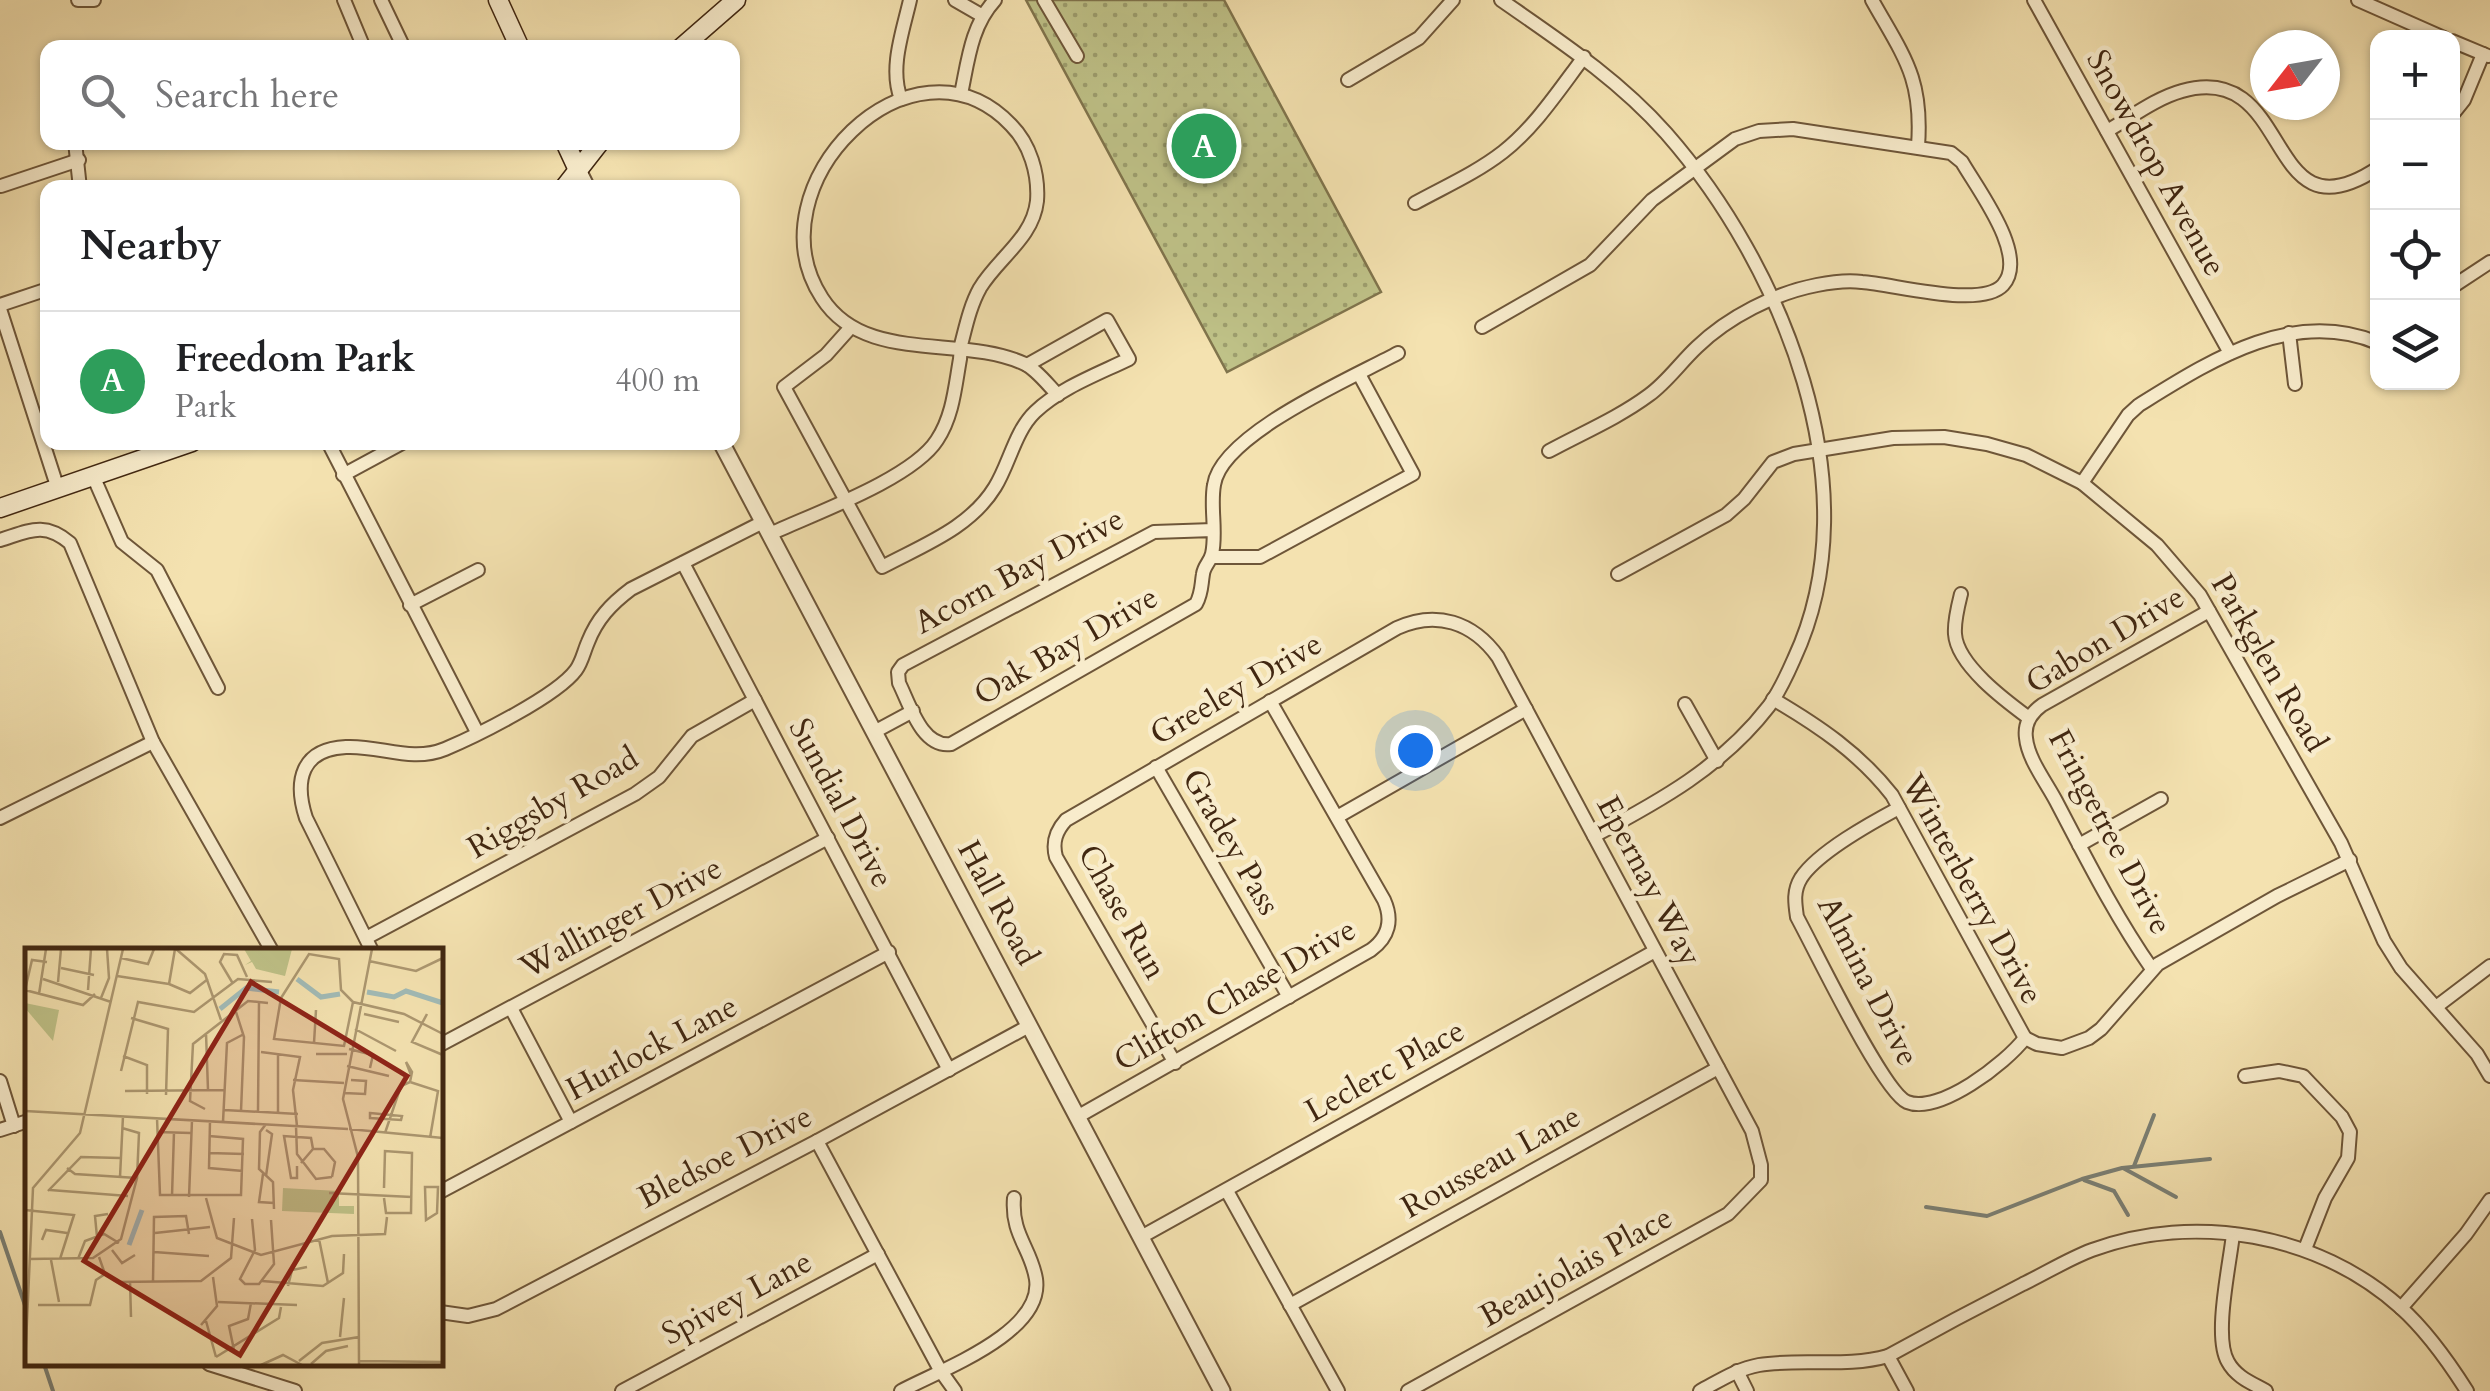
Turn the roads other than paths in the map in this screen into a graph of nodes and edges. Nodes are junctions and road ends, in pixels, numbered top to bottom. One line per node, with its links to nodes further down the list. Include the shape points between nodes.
1 (78, 0): 2 (street)
2 (94, 0)
3 (344, 0): 18 (street)
4 (381, 0): 19 (street)
5 (498, 0): 20 (main road)
6 (736, 0): 21 (main road)
7 (910, 0): 28 (street, via 897,54)
8 (955, 0): 16 (street)
9 (995, 0): 16 (street)
10 (1044, 0): 23 (street)
11 (1454, 0): 26 (street, via 1420,38)
12 (1501, 0): 25 (street)
13 (1872, 0): 31 (street, via 1918,90)
14 (2034, 0): 30 (street, Snowdrop Avenue)
15 (2358, 0): 17 (street)
16 (982, 15): 27 (street)
17 (2426, 30)
18 (361, 40)
19 (400, 40)
20 (516, 40)
21 (690, 40)
22 (2460, 44): 24 (street)
23 (1077, 56)
24 (2487, 56): 29 (street)
25 (1584, 57): 36 (street); 42 (street, via 1506,150)
26 (1348, 80)
27 (961, 94): 28 (street); 52 (street, via 984,103 1026,143 1038,192 1029,229 972,304)
28 (901, 99): 49 (street, via 869,116 836,147 815,180 806,214 803,236 814,283)
29 (2460, 105)
30 (2107, 131): 37 (street, via 2183,90 2220,89 2250,104 2308,183 2344,187); 53 (street, Snowdrop Avenue)
31 (1918, 146): 36 (street, via 1774,129 1735,139); 46 (street, via 1962,162 2008,242 2012,262 2004,284 1987,295 1965,296 1838,281)
32 (78, 150): 35 (street)
33 (569, 150): 38 (main road)
34 (596, 150): 38 (main road)
35 (80, 160): 39 (street); 40 (street)
36 (1694, 168): 46 (street); 48 (street, via 1652,200 1590,265)
37 (2370, 172)
38 (582, 179)
39 (80, 180)
40 (0, 185): 41 (street)
41 (0, 198)
42 (1415, 203)
43 (2490, 262): 44 (street)
44 (2460, 282)
45 (40, 293): 47 (street)
46 (1773, 300): 65 (street); 66 (street, via 1708,337 1649,395)
47 (0, 307): 59 (street)
48 (1482, 327)
49 (851, 328): 52 (street); 71 (street, via 784,387)
50 (2290, 333): 51 (street, via 2344,333); 53 (street); 57 (street)
51 (2370, 341)
52 (961, 350): 55 (street); 71 (street, via 949,416 937,441 903,470)
53 (2230, 352): 69 (street, via 2139,405)
54 (1398, 354): 56 (street, Oak Bay Drive)
55 (1028, 365): 58 (street); 58 (street, via 1107,320 1129,359)
56 (1360, 374): 74 (street, Oak Bay Drive, via 1262,426 1223,464 1214,482); 76 (street, via 1413,474 1260,558)
57 (2296, 384)
58 (1058, 394): 71 (street, via 1030,416 995,487 964,523 882,567)
59 (40, 433)
60 (46, 450): 70 (street)
61 (168, 450): 68 (main road)
62 (332, 450): 67 (street)
63 (389, 450): 67 (street)
64 (725, 450): 73 (street, Hall Road)
65 (1818, 450): 69 (street, Parkglen Road, via 1944,438 2026,455); 79 (street, Parkglen Road, via 1773,462 1726,515); 85 (street, via 1821,573 1804,638)
66 (1549, 451)
67 (344, 474): 81 (street)
68 (94, 478): 70 (main road); 84 (street, via 122,542 158,570)
69 (2082, 483): 82 (street, Parkglen Road, via 2157,545)
70 (58, 489): 72 (main road)
71 (845, 498): 73 (street)
72 (0, 508)
73 (766, 528): 77 (street); 93 (street, Hall Road)
74 (1213, 530): 76 (street, Oak Bay Drive); 90 (street, Acorn Bay Drive, via 1154,532 912,658 897,678)
75 (0, 540): 94 (street, via 31,530 56,531 70,542)
76 (1212, 557): 90 (street, Oak Bay Drive, via 1196,604 951,744 930,740)
77 (682, 563): 86 (street, Sundial Drive); 92 (street, via 605,611 564,682)
78 (478, 570): 81 (street)
79 (1618, 574)
80 (1961, 594): 91 (street, via 1958,646 1994,692)
81 (410, 605): 92 (street)
82 (2209, 611): 91 (street, Gabon Drive); 105 (street, Parkglen Road)
83 (1461, 624): 87 (street, Greeley Drive, via 1408,623); 89 (street, Epernay Way, via 1488,644)
84 (218, 688)
85 (1774, 699): 95 (street); 98 (street, Winterberry Drive, via 1868,765)
86 (755, 700): 102 (street, Sundial Drive); 106 (street, Riggsby Road, via 692,736 635,794)
87 (1270, 701): 96 (street, Greeley Drive); 99 (street)
88 (1685, 704): 95 (street)
89 (1526, 710): 99 (street); 101 (street, Epernay Way)
90 (913, 711): 93 (street)
91 (2029, 718): 104 (street, Fringetree Drive, via 2026,742)
92 (477, 732): 106 (street, via 430,754 344,746 312,761 299,776 306,818)
93 (874, 732): 115 (street, Hall Road)
94 (153, 742): 100 (street); 107 (street)
95 (1717, 761): 101 (street)
96 (1156, 767): 103 (street, Greeley Drive, via 1066,820); 112 (street, Gradey Pass)
97 (2161, 799): 104 (street)
98 (1899, 808): 116 (street, Winterberry Drive); 116 (street, Almina Drive, via 1808,871 1794,898 1889,1086 1909,1103 1923,1105 1990,1073)
99 (1337, 817): 112 (street, Clifton Chase Drive, via 1390,918 1382,941)
100 (0, 818)
101 (1594, 836): 108 (street, Epernay Way)
102 (828, 838): 109 (street, Sundial Drive); 114 (street, Wallinger Drive)
103 (1054, 839): 118 (street, Chase Run, via 1056,857)
104 (2079, 844): 111 (street, Fringetree Drive)
105 (2350, 860): 111 (street); 113 (street, Parkglen Road, via 2384,941)
106 (369, 944)
107 (270, 948)
108 (1655, 951): 119 (street, Epernay Way); 130 (street, Leclerc Place)
109 (889, 952): 120 (street, Sundial Drive); 125 (street, Hurlock Lane)
110 (2490, 966): 113 (street)
111 (2152, 969): 116 (street, via 2088,1038 2062,1048)
112 (1289, 997): 118 (street, Clifton Chase Drive)
113 (2436, 1007): 122 (street, Parkglen Road)
114 (511, 1008): 117 (street, Wallinger Drive); 125 (street)
115 (1029, 1026): 120 (street, Bledsoe Drive); 124 (street, Hall Road)
116 (2024, 1038)
117 (442, 1044)
118 (1175, 1063): 124 (street, Clifton Chase Drive)
119 (1718, 1068): 128 (street, Epernay Way, via 1752,1132); 137 (street, Rousseau Lane)
120 (949, 1070): 127 (street, Bledsoe Drive)
121 (2246, 1076): 135 (street, via 2303,1076 2350,1132 2348,1158)
122 (2490, 1076)
123 (0, 1081): 126 (street)
124 (1077, 1117): 134 (street, Hall Road)
125 (571, 1122): 129 (street, Hurlock Lane)
126 (14, 1126)
127 (817, 1141): 136 (street); 139 (street, Bledsoe Drive, via 496,1309 468,1316)
128 (1761, 1180): 151 (street, Beaujolais Place, via 1728,1214)
129 (442, 1191)
130 (1227, 1192): 134 (street, Leclerc Place); 137 (street)
131 (1014, 1198): 143 (street, via 1012,1219 1036,1278 1032,1303 1007,1334)
132 (2490, 1201): 138 (street)
133 (2233, 1234): 135 (street); 140 (street, via 2152,1234 2097,1248); 155 (street, via 2222,1342 2230,1366)
134 (1141, 1237): 149 (street, Hall Road)
135 (2305, 1249): 138 (street)
136 (878, 1254): 143 (street); 146 (street, Spivey Lane)
137 (1290, 1304): 150 (street)
138 (2401, 1308): 156 (street)
139 (442, 1312)
140 (1888, 1356): 144 (street); 154 (street)
141 (226, 1366): 142 (street)
142 (258, 1370): 145 (street)
143 (940, 1370): 147 (street); 148 (street)
144 (1737, 1371): 152 (street); 153 (street)
145 (295, 1391)
146 (622, 1391)
147 (901, 1391)
148 (955, 1391)
149 (1222, 1391)
150 (1338, 1391)
151 (1408, 1391)
152 (1700, 1391)
153 (1747, 1391)
154 (1906, 1391)
155 (2266, 1391)
156 (2467, 1391)

